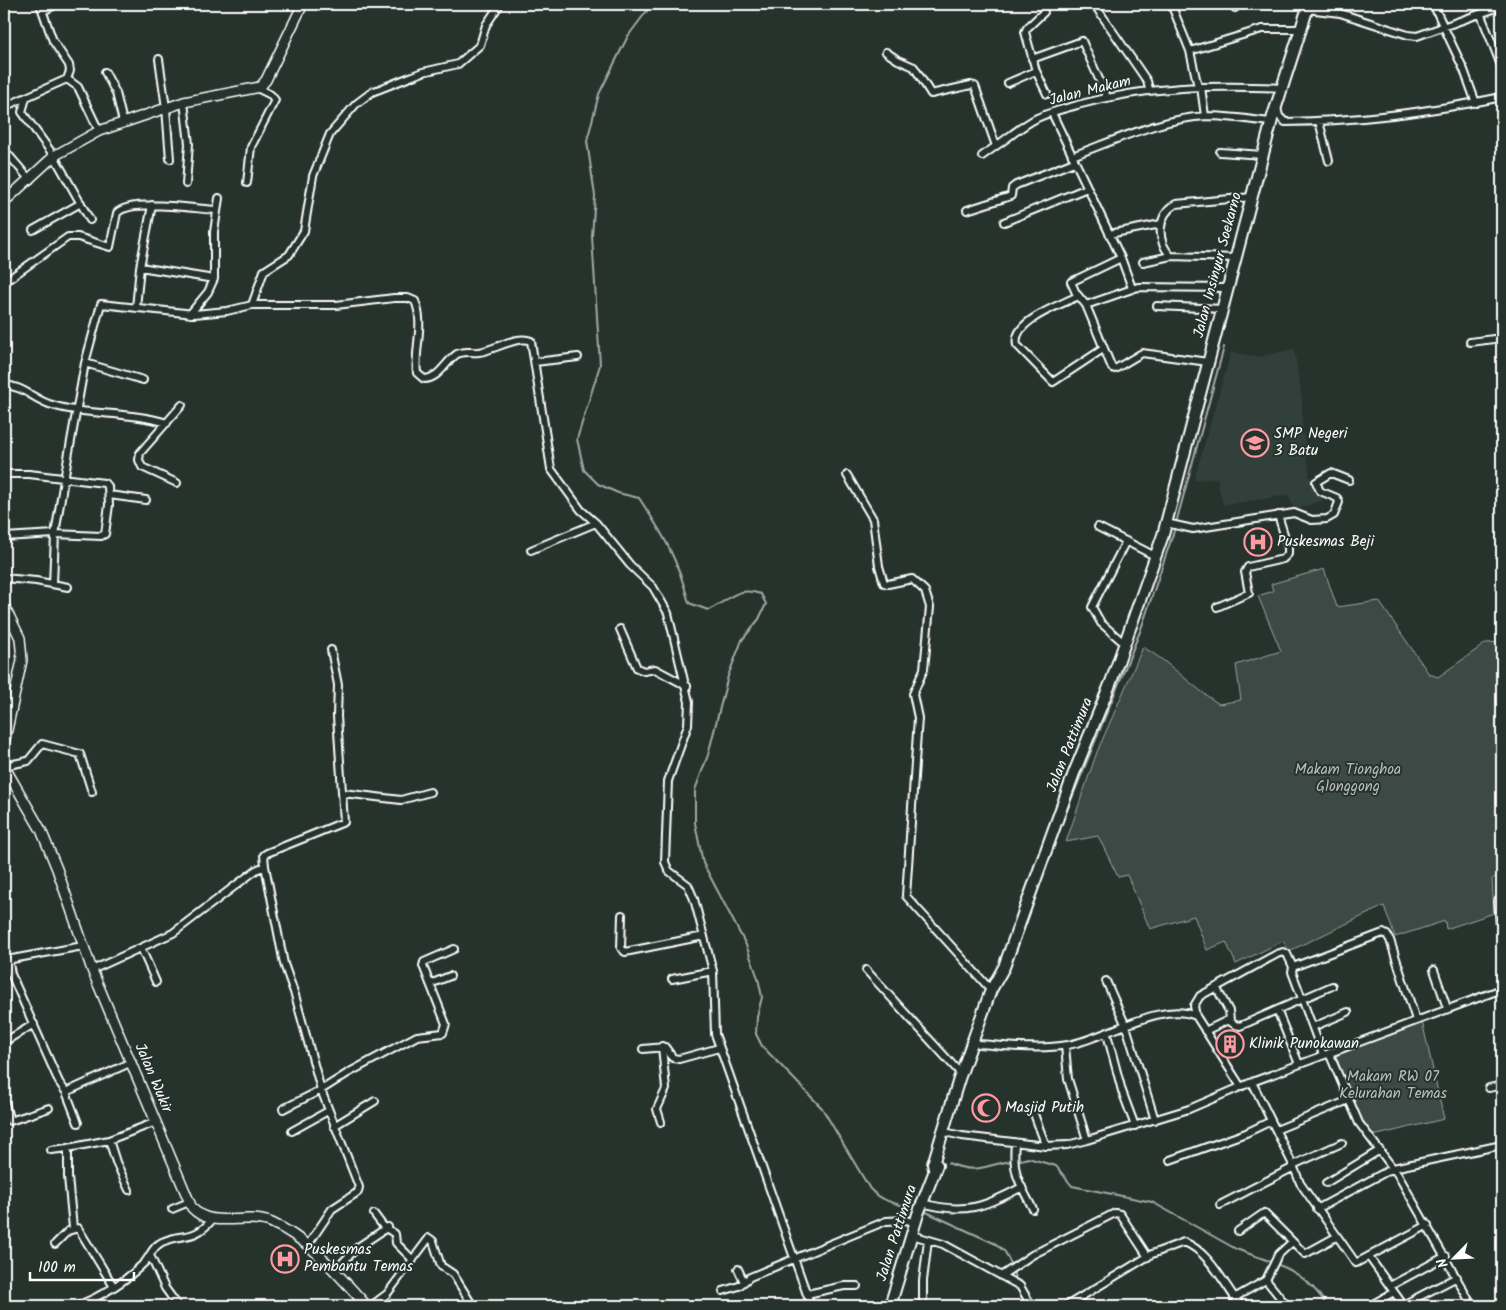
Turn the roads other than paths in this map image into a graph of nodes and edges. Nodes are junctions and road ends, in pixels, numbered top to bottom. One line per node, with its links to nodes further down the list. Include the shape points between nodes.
1 (40, 4): 10 (street)
2 (57, 4): 10 (street)
3 (303, 4): 25 (street, via 266,80)
4 (500, 4): 78 (street, via 486,25 480,44 458,64 423,72 372,92 356,104 330,134 313,176 304,231 289,255 264,271)
5 (1094, 4): 27 (street, via 1148,81)
6 (1171, 4): 15 (street)
7 (1433, 4): 13 (street)
8 (1502, 6): 12 (street)
9 (1308, 7): 13 (street, via 1340,13 1408,36 1425,34); 14 (main road, Jalan Insinyur Soekarno)
10 (43, 11): 22 (street, via 53,41 69,65)
11 (1044, 12): 17 (street, via 1025,30)
12 (1481, 15): 13 (street); 19 (street)
13 (1443, 26): 33 (street)
14 (1300, 29): 15 (street, via 1262,28); 26 (main road, Jalan Insinyur Soekarno)
15 (1190, 51): 24 (street)
16 (886, 52): 43 (street, via 914,67 931,94 975,86)
17 (1032, 59): 20 (street); 29 (street, via 1082,41)
18 (159, 60): 36 (street)
19 (1502, 68)
20 (1036, 71): 23 (street); 28 (street)
21 (106, 72): 40 (street, via 116,93)
22 (67, 79): 31 (street); 42 (street, via 76,86)
23 (1008, 83)
24 (1200, 87): 26 (street, Jalan Makam); 27 (street, Jalan Makam); 38 (street)
25 (257, 88): 32 (street); 54 (street, via 275,100 251,147)
26 (1282, 88): 34 (main road, Jalan Insinyur Soekarno)
27 (1149, 89): 29 (street, Jalan Makam)
28 (1047, 94)
29 (1107, 96): 37 (street, Jalan Makam)
30 (1502, 97): 33 (street)
31 (26, 98): 35 (street); 47 (street, via 23,114)
32 (184, 102): 36 (street); 53 (street, via 189,144)
33 (1476, 103): 39 (street, via 1429,112)
34 (1277, 105): 39 (street, via 1279,116 1285,122); 41 (main road, Jalan Insinyur Soekarno)
35 (4, 107)
36 (166, 108): 40 (street); 49 (street)
37 (1052, 112): 43 (street, Jalan Makam, via 1031,121); 50 (street)
38 (1205, 116): 41 (street); 50 (street, via 1158,126)
39 (1319, 121): 51 (street)
40 (123, 122): 42 (street)
41 (1272, 122): 46 (main road, Jalan Insinyur Soekarno)
42 (99, 131): 47 (street)
43 (996, 146): 48 (street, Jalan Makam)
44 (1220, 152): 46 (street)
45 (8, 153): 52 (street)
46 (1263, 155): 56 (main road, Jalan Insinyur Soekarno)
47 (54, 156): 52 (street); 59 (street)
48 (982, 156)
49 (170, 159)
50 (1073, 159): 55 (street); 62 (street, via 1014,187 1011,196)
51 (1329, 161)
52 (30, 180): 58 (street)
53 (186, 184)
54 (248, 184)
55 (1087, 188): 64 (street); 67 (street)
56 (1252, 197): 65 (street, via 1176,204 1167,210); 70 (main road, Jalan Insinyur Soekarno)
57 (219, 198): 61 (street)
58 (4, 202)
59 (81, 203): 63 (street); 66 (street)
60 (152, 205): 61 (street); 72 (street); 74 (street, via 119,210 110,247 68,237)
61 (217, 210): 73 (street, via 213,240)
62 (967, 210)
63 (90, 220)
64 (1004, 222)
65 (1161, 224): 67 (street); 68 (street, via 1162,242)
66 (33, 230)
67 (1109, 234): 69 (street)
68 (1171, 256): 70 (street); 71 (street)
69 (1122, 258): 75 (street); 77 (street, via 1072,280)
70 (1236, 258): 76 (main road, Jalan Insinyur Soekarno)
71 (1143, 262)
72 (140, 267): 73 (street); 81 (street)
73 (214, 279): 83 (street)
74 (6, 281)
75 (1132, 288): 76 (street); 79 (street)
76 (1228, 288): 82 (main road, Jalan Insinyur Soekarno)
77 (1078, 296): 79 (street); 86 (street, via 1026,321 1016,340 1017,345 1053,382)
78 (252, 305): 83 (street); 88 (street, via 336,305 371,300 413,300 418,309 417,373 424,379 430,379 462,352 482,352 528,339 532,342)
79 (1086, 305): 86 (street)
80 (1157, 306): 82 (street)
81 (136, 308): 83 (street); 90 (street, via 100,304)
82 (1222, 308): 89 (main road, Jalan Insinyur Soekarno)
83 (190, 314)
84 (1502, 338): 85 (street)
85 (1470, 342)
86 (1103, 349): 89 (street, via 1113,369 1142,353)
87 (578, 357): 88 (street)
88 (535, 362): 104 (street, via 551,469 581,510)
89 (1208, 362): 105 (main road, Jalan Insinyur Soekarno)
90 (85, 363): 91 (street); 94 (street)
91 (143, 380)
92 (4, 385): 94 (street, via 23,389 50,404)
93 (182, 405): 95 (street)
94 (77, 409): 95 (street, via 146,417); 98 (street)
95 (167, 423): 100 (street, via 140,453 139,460 142,467)
96 (4, 474): 98 (street)
97 (847, 474): 153 (street, via 873,520 878,566 884,583 912,579 925,592 930,606 924,669 913,694 918,718 906,896)
98 (64, 480): 101 (street, via 106,484); 107 (street)
99 (1349, 480): 103 (street, via 1331,472 1316,482 1320,491 1338,500 1336,513 1330,518 1308,520 1294,513)
100 (177, 483)
101 (109, 495): 102 (street); 107 (street, via 103,536)
102 (146, 500)
103 (1278, 516): 105 (street, via 1202,528); 117 (street, via 1288,548 1286,557 1248,567 1245,572 1249,593)
104 (596, 523): 111 (street); 122 (street, via 663,601)
105 (1172, 525): 108 (main road, Jalan Insinyur Soekarno)
106 (1098, 527): 110 (street)
107 (55, 534): 109 (street); 114 (street)
108 (1163, 535): 112 (main road, Jalan Pattimura)
109 (4, 537)
110 (1126, 542): 112 (street); 120 (street, via 1092,607 1100,623)
111 (531, 550)
112 (1155, 556): 120 (main road, Jalan Pattimura)
113 (4, 578): 114 (street)
114 (54, 584): 115 (street)
115 (68, 588)
116 (4, 605): 118 (street)
117 (1216, 607)
118 (8, 625): 123 (street, via 20,638 22,660)
119 (620, 630): 122 (street, via 637,668 655,669)
120 (1125, 644): 137 (main road, Jalan Pattimura, via 1074,773)
121 (331, 650): 126 (street, via 338,685)
122 (687, 686): 131 (street, via 690,702 688,725 667,787 665,862 669,871 688,885)
123 (4, 744)
124 (5, 771): 125 (street, via 28,761 42,744 52,745 80,754); 133 (street, Jalan Wukir, via 41,830)
125 (92, 792)
126 (343, 792): 127 (street, via 400,800); 128 (street, via 344,822 267,853)
127 (430, 792)
128 (265, 866): 134 (street, via 173,933); 180 (street, via 284,964)
129 (1498, 901): 132 (street)
130 (622, 915): 131 (street, via 621,948 625,952)
131 (704, 936): 142 (street)
132 (1502, 944): 136 (street)
133 (83, 946): 139 (street, Jalan Wukir); 143 (street, via 12,959 9,963)
134 (141, 948): 139 (street); 148 (street)
135 (454, 949): 149 (street, via 424,962 424,972)
136 (1502, 949)
137 (1004, 967): 153 (main road, Jalan Pattimura); 167 (main road, Jalan Pattimura)
138 (1293, 968): 151 (street, via 1287,954 1282,952); 154 (street); 160 (street, via 1385,934 1390,940)
139 (92, 970): 173 (street, Jalan Wukir)
140 (866, 970): 175 (street)
141 (1434, 970): 155 (street)
142 (713, 971): 146 (street); 170 (street, via 713,1023)
143 (11, 974): 144 (street); 161 (street)
144 (4, 976)
145 (450, 976): 149 (street)
146 (672, 979)
147 (1106, 981): 162 (street)
148 (156, 982)
149 (430, 984): 180 (street, via 446,1024 443,1033 417,1036)
150 (1332, 986): 154 (street)
151 (1216, 987): 158 (street, via 1197,1000 1194,1006); 159 (street, via 1229,1011)
152 (1502, 989): 155 (street)
153 (991, 990): 175 (main road, Jalan Pattimura)
154 (1302, 998): 156 (street); 163 (street)
155 (1447, 1008): 160 (street)
156 (1277, 1010): 159 (street, via 1240,1026); 174 (street)
157 (1348, 1012): 163 (street)
158 (1196, 1016): 162 (street, via 1186,1013 1150,1015); 164 (street)
159 (1230, 1020): 164 (street)
160 (1416, 1020): 172 (street)
161 (34, 1024): 166 (street); 181 (street)
162 (1126, 1026): 165 (street); 189 (street)
163 (1313, 1027): 172 (street)
164 (1205, 1031): 178 (street)
165 (1107, 1034): 169 (street); 195 (street)
166 (4, 1042)
167 (979, 1044): 169 (street); 198 (main road, Jalan Pattimura)
168 (662, 1046): 170 (street, via 675,1059); 171 (street); 192 (street, via 666,1090 657,1109)
169 (1065, 1046): 200 (street, via 1068,1079)
170 (719, 1048): 236 (street)
171 (643, 1049)
172 (1326, 1054): 174 (street); 183 (street)
173 (132, 1062): 181 (street); 191 (street, Jalan Wukir)
174 (1299, 1064): 176 (street)
175 (961, 1074): 211 (main road, Jalan Pattimura)
176 (1252, 1082): 178 (street); 190 (street)
177 (1502, 1085): 179 (street)
178 (1241, 1087): 189 (street)
179 (1489, 1088)
180 (321, 1090): 186 (street); 187 (street)
181 (66, 1092): 193 (street)
182 (4, 1100): 185 (street, via 10,1121)
183 (1349, 1100): 196 (street); 207 (street, via 1359,1123)
184 (375, 1101): 194 (street)
185 (49, 1108)
186 (283, 1108)
187 (328, 1111): 194 (street); 197 (street)
188 (1034, 1114): 204 (street)
189 (1155, 1120): 195 (street)
190 (1271, 1121): 196 (street); 208 (street, via 1232,1139)
191 (156, 1122): 199 (street); 215 (street, Jalan Wukir)
192 (661, 1122)
193 (78, 1124)
194 (334, 1126): 231 (street, via 359,1188 358,1192 332,1209)
195 (1135, 1126): 200 (street)
196 (1276, 1130): 209 (street)
197 (292, 1131)
198 (955, 1134): 201 (street); 211 (main road, Jalan Pattimura)
199 (108, 1140): 205 (street); 214 (street)
200 (1087, 1140): 204 (street)
201 (1015, 1143): 204 (street); 213 (street, via 1013,1162)
202 (1342, 1143): 209 (street)
203 (1502, 1144): 210 (street)
204 (1046, 1146)
205 (68, 1148): 206 (street); 224 (street)
206 (51, 1150)
207 (1380, 1150): 210 (street); 212 (street)
208 (1170, 1160)
209 (1294, 1166): 216 (street); 219 (street, via 1298,1180)
210 (1393, 1168): 219 (street); 223 (street)
211 (934, 1169): 220 (main road, Jalan Pattimura)
212 (1326, 1183)
213 (1022, 1187): 218 (street); 220 (street, via 970,1210)
214 (129, 1190)
215 (189, 1202): 217 (street); 222 (street, via 197,1213)
216 (1220, 1205)
217 (172, 1209)
218 (1033, 1209)
219 (1317, 1209): 227 (street)
220 (919, 1211): 228 (main road, Jalan Pattimura); 236 (street, via 907,1220 888,1220)
221 (374, 1214): 225 (street)
222 (213, 1218): 231 (street, via 265,1221); 232 (street, via 192,1236 162,1242)
223 (1428, 1225): 233 (street); 235 (street)
224 (74, 1228): 230 (street); 245 (street, via 80,1231)
225 (388, 1228): 237 (street, via 395,1235 396,1243); 239 (street, via 358,1247)
226 (1238, 1231): 229 (street, via 1264,1213)
227 (1336, 1237): 229 (street, via 1307,1254); 235 (street, via 1356,1263)
228 (923, 1240): 240 (street, via 943,1244); 257 (main road, Jalan Pattimura); 258 (street)
229 (1291, 1243): 242 (street, via 1278,1255)
230 (55, 1244)
231 (308, 1245): 239 (street)
232 (150, 1255): 245 (street); 252 (street)
233 (1446, 1256): 241 (street); 246 (street)
234 (1148, 1257): 240 (street, via 1120,1214 1115,1213 1012,1267); 249 (street, via 1172,1245 1191,1244 1206,1258); 260 (street)
235 (1369, 1257): 246 (street)
236 (796, 1259): 243 (street); 248 (street)
237 (413, 1260): 254 (street, via 387,1294); 255 (street, via 430,1238 442,1266 453,1274)
238 (738, 1269): 243 (street)
239 (334, 1271): 253 (street)
240 (1001, 1276): 259 (street, via 1017,1284)
241 (1456, 1276): 250 (street); 264 (street, via 1470,1302)
242 (1266, 1280): 249 (street); 262 (street)
243 (744, 1282): 247 (street)
244 (857, 1286): 248 (street)
245 (114, 1287): 251 (street)
246 (1392, 1289): 250 (street); 263 (street)
247 (723, 1291)
248 (807, 1294): 256 (street)
249 (1234, 1298): 261 (street)
250 (1404, 1305)
251 (77, 1306)
252 (178, 1306)
253 (367, 1306)
254 (371, 1306)
255 (473, 1306)
256 (811, 1306)
257 (890, 1306)
258 (923, 1306)
259 (1035, 1306)
260 (1066, 1306)
261 (1240, 1306)
262 (1287, 1306)
263 (1369, 1306)
264 (1466, 1306)

